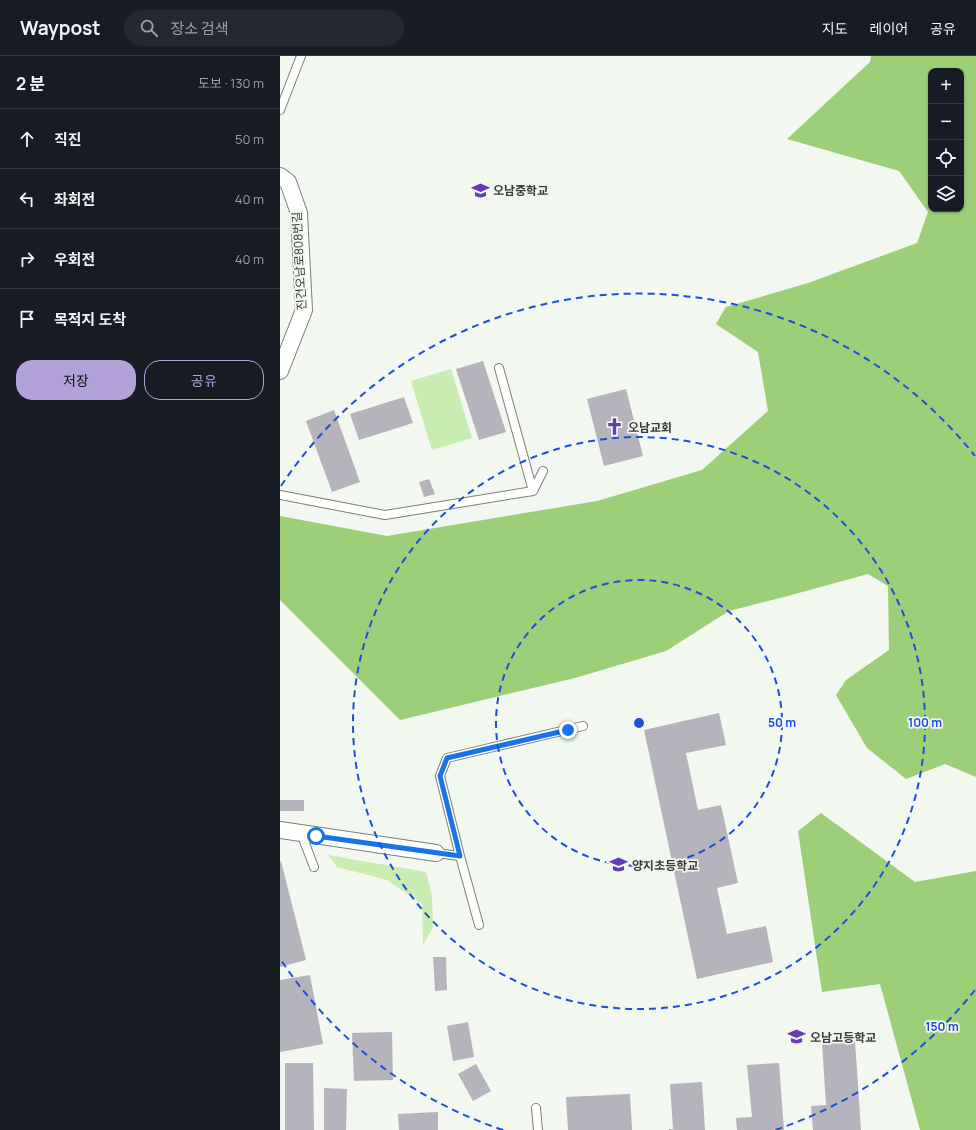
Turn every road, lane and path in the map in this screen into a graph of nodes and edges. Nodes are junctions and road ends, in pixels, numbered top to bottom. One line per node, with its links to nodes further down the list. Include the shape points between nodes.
1 (309, 56): 2 (lane)
2 (299, 57): 3 (lane)
3 (280, 110)
4 (280, 176): 6 (street, 진건오남로808번길, via 288,182 298,214 304,310)
5 (499, 368): 8 (lane)
6 (280, 371)
7 (543, 471): 8 (lane)
8 (533, 491): 9 (lane, via 385,515)
9 (280, 495)
10 (583, 726): 14 (lane, via 447,758 440,776)
11 (280, 830): 12 (street)
12 (301, 834): 13 (street); 15 (lane)
13 (436, 853): 14 (lane)
14 (460, 856): 16 (lane)
15 (314, 867)
16 (479, 925)
17 (536, 1108): 18 (lane)
18 (538, 1130)

